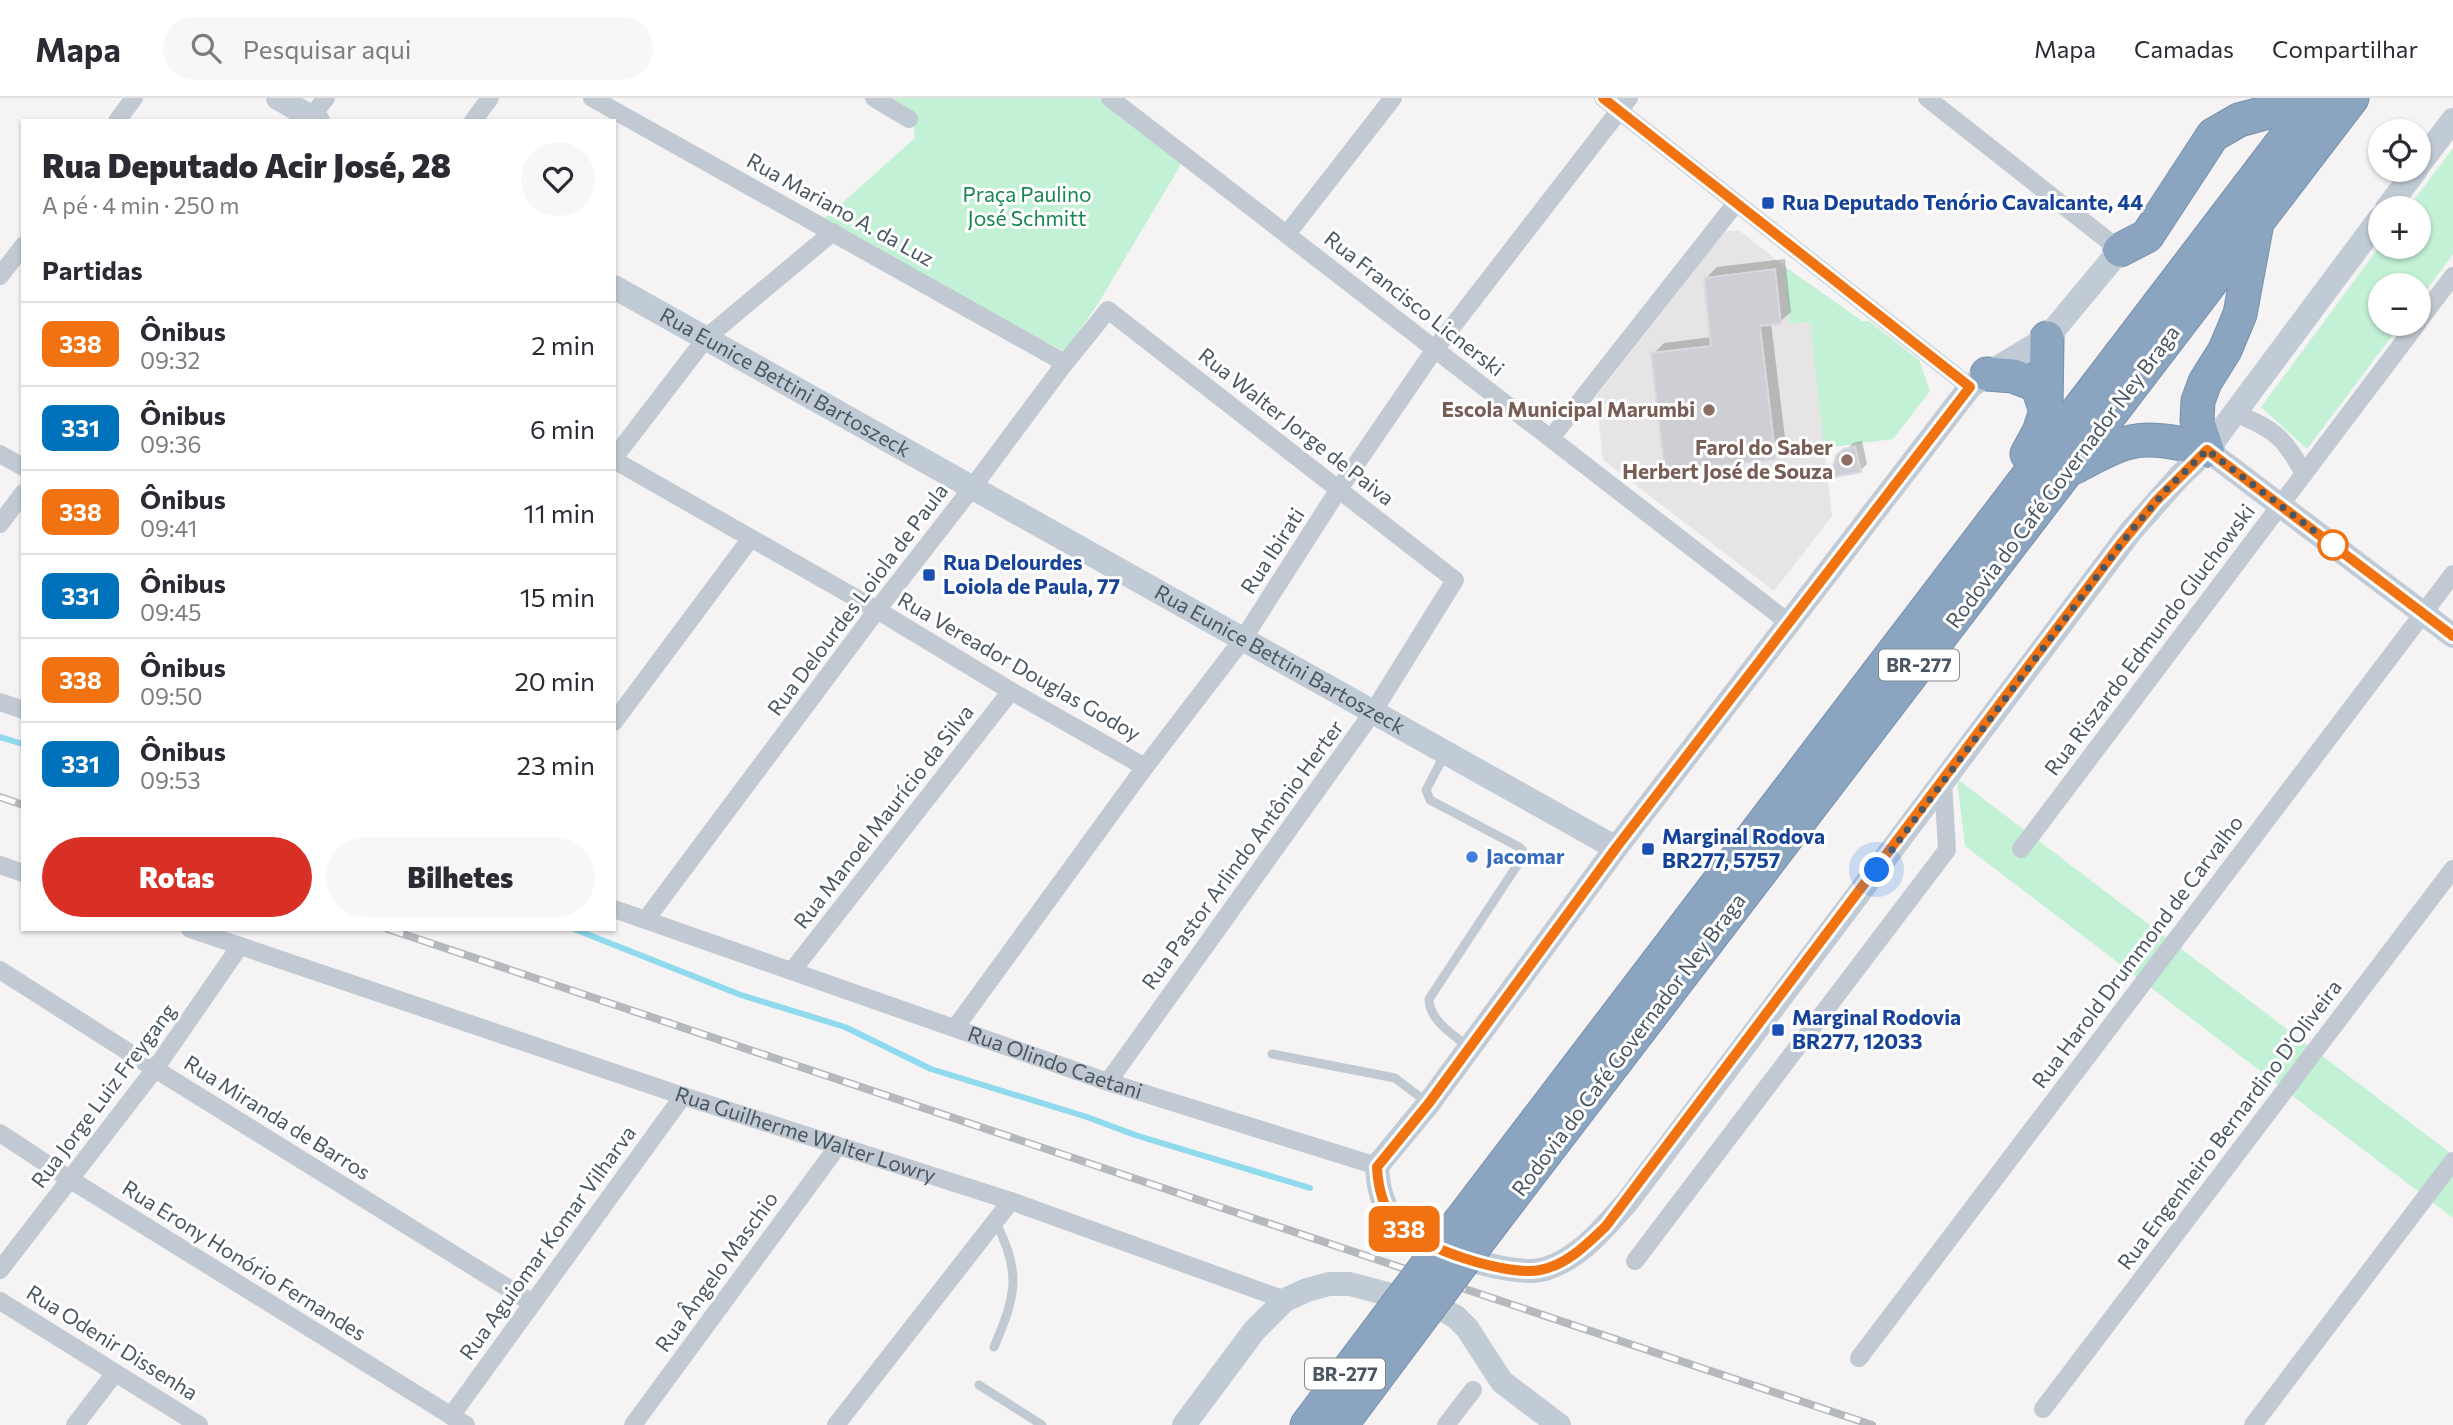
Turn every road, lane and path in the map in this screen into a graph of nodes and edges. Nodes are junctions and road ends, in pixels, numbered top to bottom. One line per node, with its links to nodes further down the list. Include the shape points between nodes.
1 (134, 98): 16 (street)
2 (278, 98): 15 (street)
3 (490, 98): 17 (street)
4 (592, 98): 23 (street, Rua Mariano A. da Luz)
5 (874, 98): 18 (street)
6 (1110, 98): 13 (street, Rua Francisco Licnerski)
7 (1393, 98): 24 (street)
8 (1603, 98): 14 (street)
9 (1927, 98): 27 (street)
10 (2299, 98): 27 (highway, via 2290,106 2239,120 2213,135 2147,236)
11 (2316, 98): 53 (highway, Rodovia do Café Governador Ney Braga / BR-277)
12 (2352, 98): 22 (highway, Rodovia do Café Governador Ney Braga / BR-277)
13 (1133, 105): 24 (street, Rua Francisco Licnerski)
14 (1624, 105): 21 (street); 36 (street, Rua Ibirati)
15 (315, 114)
16 (118, 119)
17 (474, 119)
18 (909, 119)
19 (2453, 120): 20 (street)
20 (2431, 149)
21 (1736, 204): 38 (street); 41 (street)
22 (2256, 224): 42 (highway, via 2240,314 2198,401 2197,420); 47 (highway, Rodovia do Café Governador Ney Braga / BR-277)
23 (833, 232): 34 (street); 37 (street, Rua Mariano A. da Luz)
24 (1287, 234): 36 (street, Rua Francisco Licnerski)
25 (2368, 234): 40 (street)
26 (21, 249): 28 (street)
27 (2120, 250): 35 (street)
28 (0, 276)
29 (2453, 276): 31 (street, Rua Riszardo Edmundo Gluchowski)
30 (616, 288): 34 (street, Rua Eunice Bettini Bartoszeck)
31 (2431, 306)
32 (1108, 310): 37 (street, Rua Delourdes Loiola de Paula); 50 (street, Rua Walter Jorge de Paiva)
33 (2408, 336): 48 (street, Rua Riszardo Edmundo Gluchowski)
34 (706, 338): 44 (street); 49 (street, Rua Eunice Bettini Bartoszeck)
35 (2047, 338): 38 (street); 39 (highway)
36 (1435, 349): 41 (street, Rua Francisco Licnerski); 50 (street, Rua Ibirati)
37 (1065, 363): 49 (street, Rua Delourdes Loiola de Paula)
38 (1978, 381): 39 (highway, via 2013,376 2037,385); 60 (street)
39 (2046, 411): 53 (highway)
40 (2235, 413): 42 (street); 48 (street, via 2276,433)
41 (1551, 438): 60 (street, Rua Francisco Licnerski)
42 (2207, 450): 47 (highway, via 2165,439 2124,442); 52 (street); 70 (street, via 2131,531)
43 (0, 454): 46 (street)
44 (616, 456)
45 (616, 460): 55 (street, Rua Vereador Douglas Godoy)
46 (21, 466)
47 (2067, 472): 96 (highway, Rodovia do Café Governador Ney Braga / BR-277)
48 (2304, 474): 52 (street, Rua Riszardo Edmundo Gluchowski)
49 (972, 488): 58 (street, Rua Delourdes Loiola de Paula); 62 (street, Rua Eunice Bettini Bartoszeck)
50 (1339, 489): 57 (street, Rua Walter Jorge de Paiva); 62 (street, Rua Ibirati)
51 (21, 497): 54 (street)
52 (2280, 505): 59 (street); 72 (street, Rua Riszardo Edmundo Gluchowski)
53 (1992, 521): 96 (highway, Rodovia do Café Governador Ney Braga / BR-277)
54 (0, 524)
55 (751, 538): 58 (street, Rua Vereador Douglas Godoy); 67 (street)
56 (2453, 573): 59 (street, Rua Harold Drummond de Carvalho)
57 (1454, 580): 66 (street, Rua Pastor Arlindo Antônio Herter)
58 (877, 610): 63 (street, Rua Vereador Douglas Godoy); 77 (street, Rua Delourdes Loiola de Paula)
59 (2423, 613): 61 (street); 104 (street, Rua Harold Drummond de Carvalho)
60 (1788, 622): 71 (street)
61 (2453, 636)
62 (1243, 639): 66 (street, Rua Eunice Bettini Bartoszeck); 69 (street, Rua Ibirati)
63 (1011, 691): 69 (street, Rua Vereador Douglas Godoy); 81 (street, Rua Manoel Maurício da Silva)
64 (0, 702): 65 (street)
65 (21, 709)
66 (1373, 712): 68 (street, Rua Eunice Bettini Bartoszeck); 86 (street, Rua Pastor Arlindo Antônio Herter)
67 (616, 719)
68 (1446, 753): 71 (street, Rua Eunice Bettini Bartoszeck); 83 (lane, via 1426,790 1430,800 1523,851 1429,999 1429,1009)
69 (1145, 767): 82 (street, Rua Ibirati)
70 (1943, 781): 92 (street, via 1627,1202 1586,1246 1563,1262 1522,1272 1489,1266 1408,1233 1395,1222 1380,1195); 97 (street, via 1947,850)
71 (1616, 848): 83 (street)
72 (2021, 849)
73 (0, 865): 75 (street)
74 (2453, 869): 108 (street, Rua Engenheiro Bernardino D'Oliveira)
75 (21, 872)
76 (616, 910): 77 (street, Rua Olindo Caetani)
77 (646, 918): 81 (street, Rua Olindo Caetani)
78 (196, 931): 79 (street, Rua Guilherme Walter Lowry)
79 (240, 946): 85 (street, Rua Jorge Luiz Freygang); 87 (street, Rua Guilherme Walter Lowry)
80 (0, 970): 85 (street, Rua Miranda de Barros)
81 (792, 971): 82 (street, Rua Olindo Caetani)
82 (955, 1028): 86 (street, Rua Olindo Caetani)
83 (1469, 1048): 88 (street)
84 (1272, 1054): 88 (lane, via 1395,1078)
85 (155, 1069): 93 (street, Rua Jorge Luiz Freygang); 101 (street, Rua Miranda de Barros)
86 (1108, 1082): 92 (street, Rua Olindo Caetani)
87 (682, 1096): 90 (street, Rua Guilherme Walter Lowry); 101 (street, Rua Aguiomar Komar Vilharva)
88 (1429, 1103): 92 (street)
89 (0, 1133): 93 (street, Rua Erony Honório Fernandes)
90 (838, 1146): 94 (street, Rua Guilherme Walter Lowry); 112 (street, Rua Ângelo Maschio)
91 (2453, 1161): 120 (street)
92 (1377, 1167)
93 (71, 1180): 98 (street, Rua Jorge Luiz Freygang); 109 (street, Rua Erony Honório Fernandes)
94 (1012, 1201): 95 (street); 99 (street, Rua Guilherme Walter Lowry)
95 (995, 1222): 103 (lane, via 1010,1249 1014,1275 1009,1313); 113 (street)
96 (1474, 1226): 102 (highway, Rodovia do Café Governador Ney Braga / BR-277, bridge)
97 (1635, 1261)
98 (0, 1270)
99 (1285, 1300): 115 (street, via 1254,1331); 119 (street, via 1329,1284 1350,1284 1440,1307 1467,1328 1502,1382)
100 (0, 1301): 105 (street, Rua Odenir Dissenha)
101 (532, 1303): 109 (street, Rua Aguiomar Komar Vilharva)
102 (1396, 1329): 116 (highway, Rodovia do Café Governador Ney Braga / BR-277); 117 (highway, Rodovia do Café Governador Ney Braga / BR-277)
103 (994, 1348)
104 (1859, 1358)
105 (115, 1373): 110 (street); 111 (street, Rua Odenir Dissenha)
106 (979, 1385): 114 (lane)
107 (1473, 1390): 118 (street)
108 (2043, 1409)
109 (459, 1420)
110 (75, 1425)
111 (199, 1425)
112 (632, 1425)
113 (836, 1425)
114 (1042, 1425)
115 (1184, 1425)
116 (1307, 1425)
117 (1341, 1425)
118 (1446, 1425)
119 (1559, 1425)
120 (2253, 1425)

